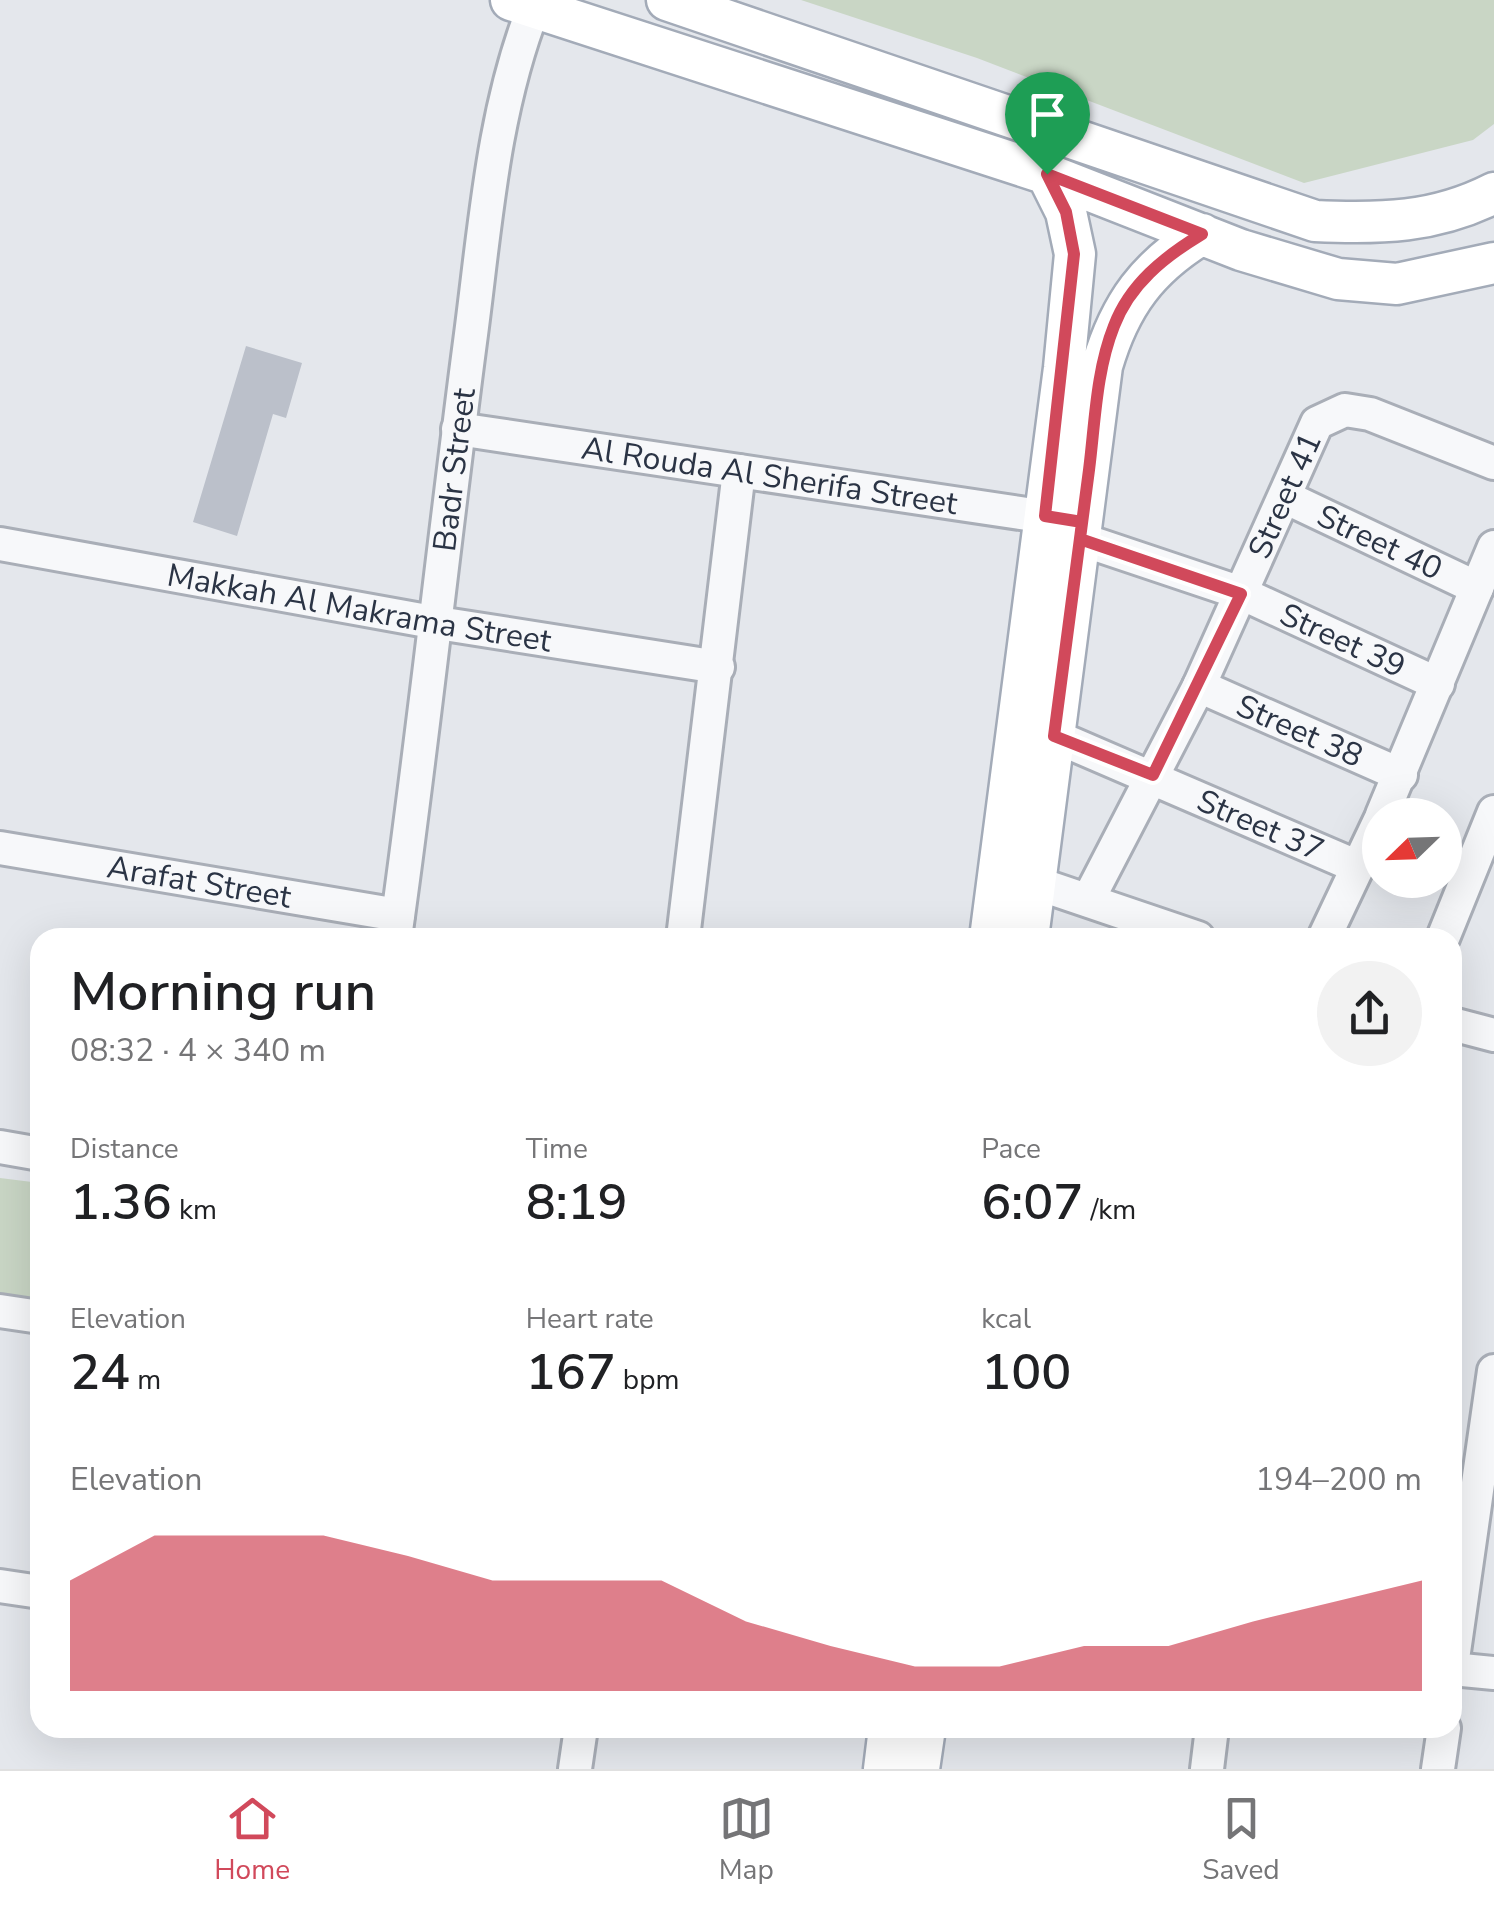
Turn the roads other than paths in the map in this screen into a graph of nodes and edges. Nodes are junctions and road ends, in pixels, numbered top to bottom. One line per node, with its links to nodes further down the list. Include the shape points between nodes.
1 (668, 0): 4 (main road, via 1314,221 1392,225)
2 (522, 4): 3 (main road); 7 (street, Badr Street)
3 (1047, 174): 5 (main road); 11 (main road, via 1066,212 1074,254)
4 (1494, 194)
5 (1202, 234): 6 (main road, via 1338,279 1397,284); 11 (main road, via 1166,256 1114,324)
6 (1492, 267)
7 (458, 429): 9 (street, Al Rouda Al Sherifa Street); 16 (street, Badr Street)
8 (1494, 463): 10 (street, Street 41, via 1345,410 1317,423)
9 (739, 471): 11 (street, Al Rouda Al Sherifa Street); 17 (street)
10 (1284, 497): 14 (street, Street 40); 15 (street, Street 41)
11 (1069, 526): 15 (street, Street 39); 20 (main road); 28 (main road)
12 (0, 544): 16 (street, Makkah Al Makrama Street)
13 (1494, 546): 14 (street)
14 (1477, 588): 18 (street)
15 (1241, 594): 18 (street, Street 39); 19 (street, Street 41)
16 (438, 623): 17 (street, Makkah Al Makrama Street); 30 (street, Badr Street)
17 (718, 667): 31 (street)
18 (1438, 684): 22 (street)
19 (1199, 686): 21 (street, Street 41); 22 (street, Street 38)
20 (1054, 736): 21 (street, Street 37); 28 (main road)
21 (1153, 775): 27 (street, Street 37); 29 (street, Street 41)
22 (1401, 775): 23 (street)
23 (1390, 798)
24 (1494, 812): 36 (street)
25 (0, 848): 30 (street, Arafat Street)
26 (1362, 858): 27 (street)
27 (1358, 867): 35 (street)
28 (1017, 876): 29 (street); 32 (main road); 33 (main road)
29 (1088, 900): 34 (street)
30 (397, 926)
31 (684, 928)
32 (994, 928)
33 (1026, 928)
34 (1169, 928)
35 (1329, 928)
36 (1447, 928)
37 (1462, 1027): 38 (street)
38 (1494, 1035)
39 (0, 1147): 40 (street)
40 (30, 1152)
41 (0, 1311): 42 (street)
42 (30, 1316)
43 (1494, 1371): 46 (street)
44 (0, 1586): 45 (street)
45 (30, 1590)
46 (1462, 1597)
47 (1462, 1669): 48 (street)
48 (1494, 1673)
49 (580, 1738): 54 (street)
50 (888, 1738): 55 (main road)
51 (924, 1738): 56 (main road)
52 (1211, 1738): 57 (street)
53 (1443, 1738): 58 (street)
54 (575, 1769)
55 (884, 1769)
56 (920, 1769)
57 (1207, 1769)
58 (1438, 1769)

